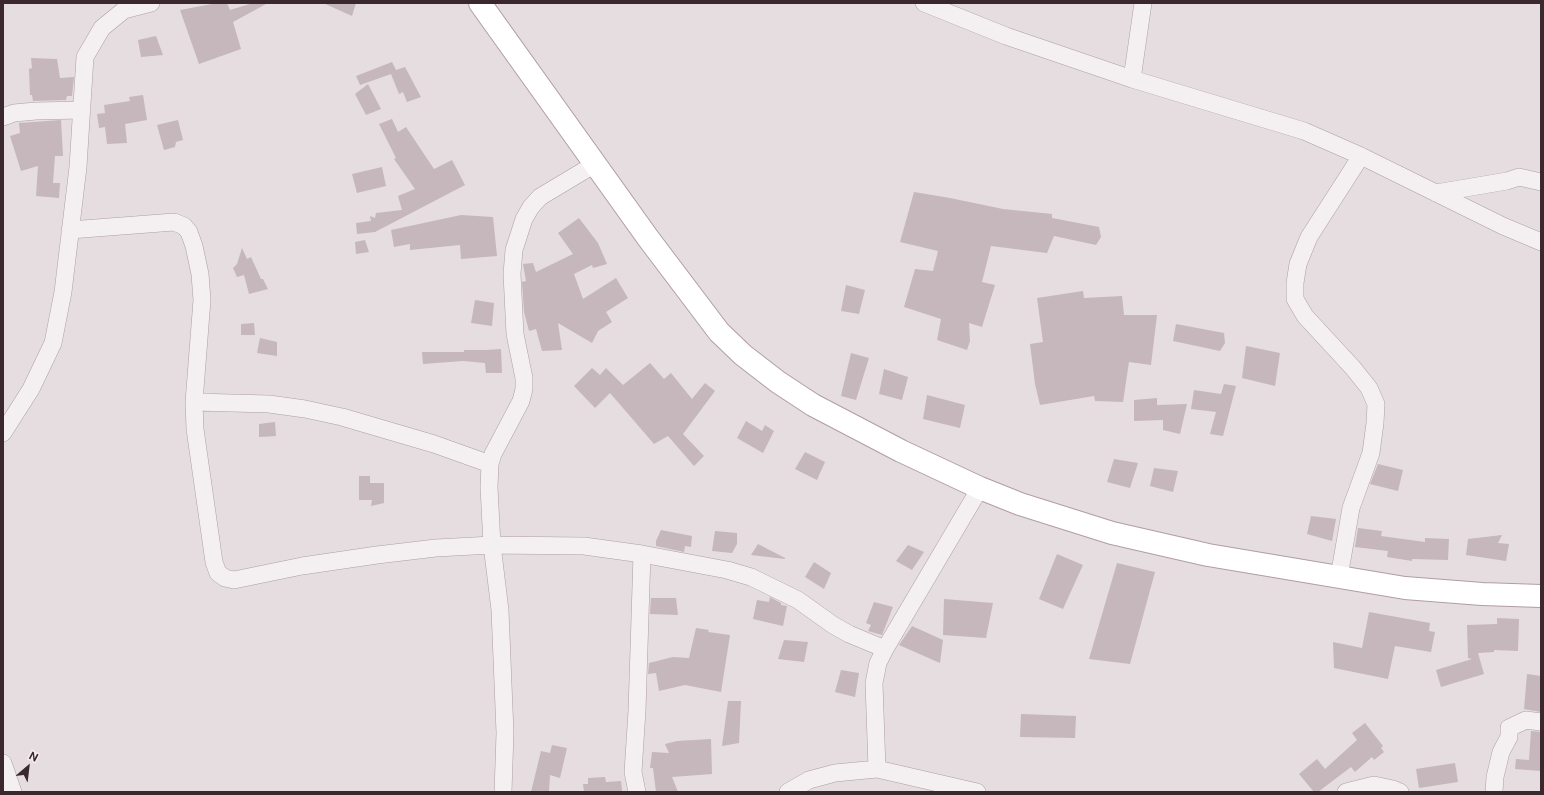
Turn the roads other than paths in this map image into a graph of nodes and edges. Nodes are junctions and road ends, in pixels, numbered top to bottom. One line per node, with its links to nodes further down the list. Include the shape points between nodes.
1 (151, 3): 6 (street, via 124,10 102,28 85,57)
2 (480, 3): 9 (main road)
3 (924, 3): 5 (street, via 1006,36)
4 (1143, 3): 5 (street)
5 (1132, 79): 8 (street, via 1304,131)
6 (82, 110): 7 (street, via 36,111); 12 (street)
7 (3, 117)
8 (1361, 156): 11 (street); 20 (street, via 1309,237 1298,264 1295,283 1295,299 1305,316 1353,368 1369,388 1376,404 1376,423 1370,453 1351,508)
9 (595, 164): 16 (street, via 540,197 524,219 514,250 512,274 515,334 524,389 521,401); 17 (main road, via 719,332 742,355 813,405 901,451)
10 (1541, 182): 11 (street, via 1519,177)
11 (1436, 193): 13 (street)
12 (70, 230): 14 (street, via 174,222 184,226 189,232 194,246 202,300); 15 (street, via 63,292 53,342 31,389)
13 (1541, 242)
14 (194, 402): 16 (street, via 269,404 305,409 434,444); 18 (street, via 195,429 214,562 218,573 224,578 234,580 302,566 377,555)
15 (3, 433)
16 (490, 464): 18 (street)
17 (980, 488): 20 (main road, via 1112,534 1208,555); 22 (street)
18 (492, 545): 19 (street, via 584,546); 27 (street, via 500,610 505,733)
19 (642, 554): 22 (street, via 728,570 751,577 798,600 849,634); 28 (street, via 633,772)
20 (1339, 577): 21 (main road, via 1405,588)
21 (1541, 596)
22 (885, 649): 25 (street, via 878,663 874,683)
23 (1541, 722): 33 (street, via 1526,720 1509,728 1509,737 1501,752 1495,777)
24 (3, 763): 26 (street)
25 (877, 770): 29 (street, via 835,774 809,780); 30 (street)
26 (13, 792)
27 (503, 792)
28 (637, 792)
29 (788, 792)
30 (977, 792)
31 (1346, 792): 32 (street, via 1374,785 1393,788)
32 (1400, 792)
33 (1494, 792)

